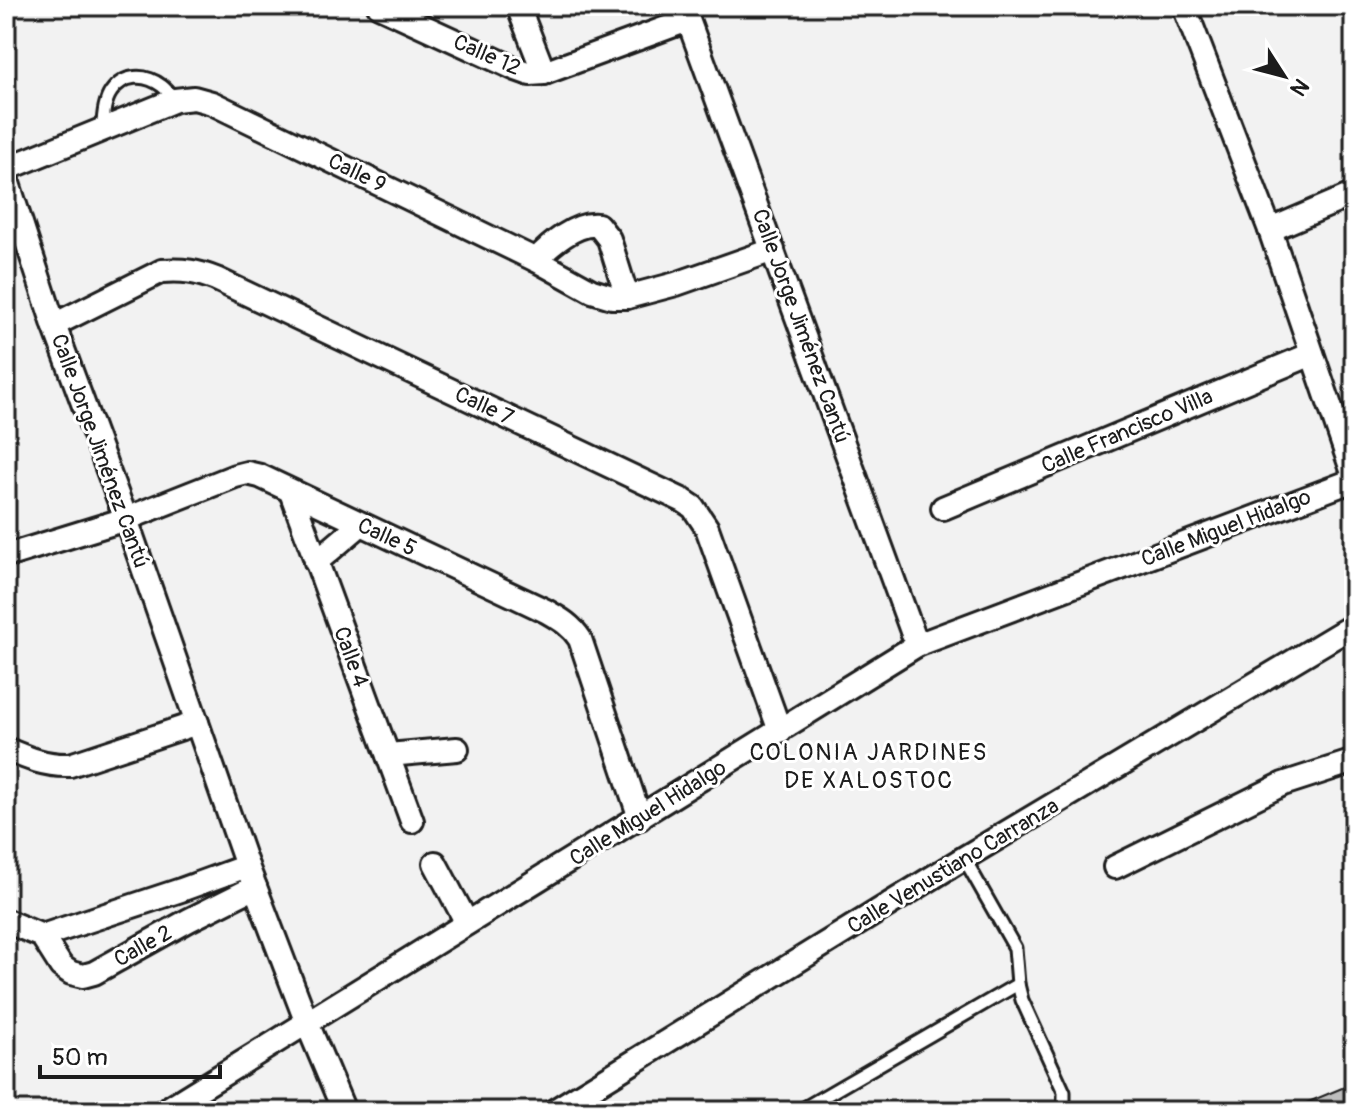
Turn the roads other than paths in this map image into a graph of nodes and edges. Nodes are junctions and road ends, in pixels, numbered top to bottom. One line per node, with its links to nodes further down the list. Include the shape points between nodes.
1 (379, 6): 5 (street, Calle 12, via 516,69)
2 (518, 6): 5 (street)
3 (1184, 6): 11 (street)
4 (686, 13): 5 (street, Calle 12); 12 (street, Calle Jorge Jiménez Cantú)
5 (544, 73)
6 (175, 100): 7 (street, Calle 9); 7 (lane, via 161,85 141,76 125,79 111,90); 13 (street, Calle 9, via 212,103)
7 (103, 129): 8 (street, Calle 9)
8 (6, 169)
9 (6, 177): 15 (street, Calle Jorge Jiménez Cantú)
10 (1354, 194): 11 (street)
11 (1270, 230): 16 (street)
12 (773, 250): 14 (street, Calle 9); 25 (street, Calle Jorge Jiménez Cantú)
13 (536, 260): 14 (street, Calle 9, via 592,291); 14 (street, via 551,243 584,226 598,225 609,239)
14 (627, 297)
15 (54, 325): 20 (street, Calle Jorge Jiménez Cantú); 27 (street, Calle 7, via 162,271 197,272 684,501 707,528)
16 (1312, 354): 17 (street); 19 (street, Calle Francisco Villa)
17 (1354, 478): 25 (street, Calle Miguel Hidalgo)
18 (291, 492): 20 (street, Calle 5, via 247,473); 21 (street, Calle 5); 23 (street, Calle 4)
19 (943, 508)
20 (126, 519): 22 (street, Calle 5); 26 (street, Calle Jorge Jiménez Cantú)
21 (361, 524): 23 (street); 32 (street, Calle 5, via 546,611 574,630)
22 (6, 556)
23 (316, 562): 30 (street, Calle 4)
24 (1354, 625): 34 (street, Calle Venustiano Carranza)
25 (917, 645): 27 (street, Calle Miguel Hidalgo)
26 (197, 723): 28 (street, via 70,765 56,766); 36 (street, Calle Jorge Jiménez Cantú)
27 (780, 731): 32 (street, Calle Miguel Hidalgo)
28 (6, 749)
29 (457, 749): 30 (street)
30 (388, 755): 33 (street, Calle 4)
31 (1354, 761): 37 (street, via 1283,784)
32 (640, 818): 40 (street, Calle Miguel Hidalgo)
33 (412, 821)
34 (964, 858): 42 (lane, via 1015,948); 46 (street, Calle Venustiano Carranza)
35 (435, 863): 40 (street)
36 (247, 866): 38 (street, Calle Jorge Jiménez Cantú); 41 (street, Calle 2)
37 (1115, 867)
38 (255, 887): 41 (street, Calle 2, via 83,976 61,966); 43 (street, Calle Jorge Jiménez Cantú)
39 (6, 921): 41 (street)
40 (467, 923): 43 (street, Calle Miguel Hidalgo)
41 (42, 936)
42 (1018, 984): 47 (lane); 48 (lane, via 1064,1092)
43 (307, 1023): 44 (street, Calle Miguel Hidalgo); 45 (street)
44 (164, 1111)
45 (344, 1111)
46 (554, 1111)
47 (799, 1111)
48 (1064, 1111)

